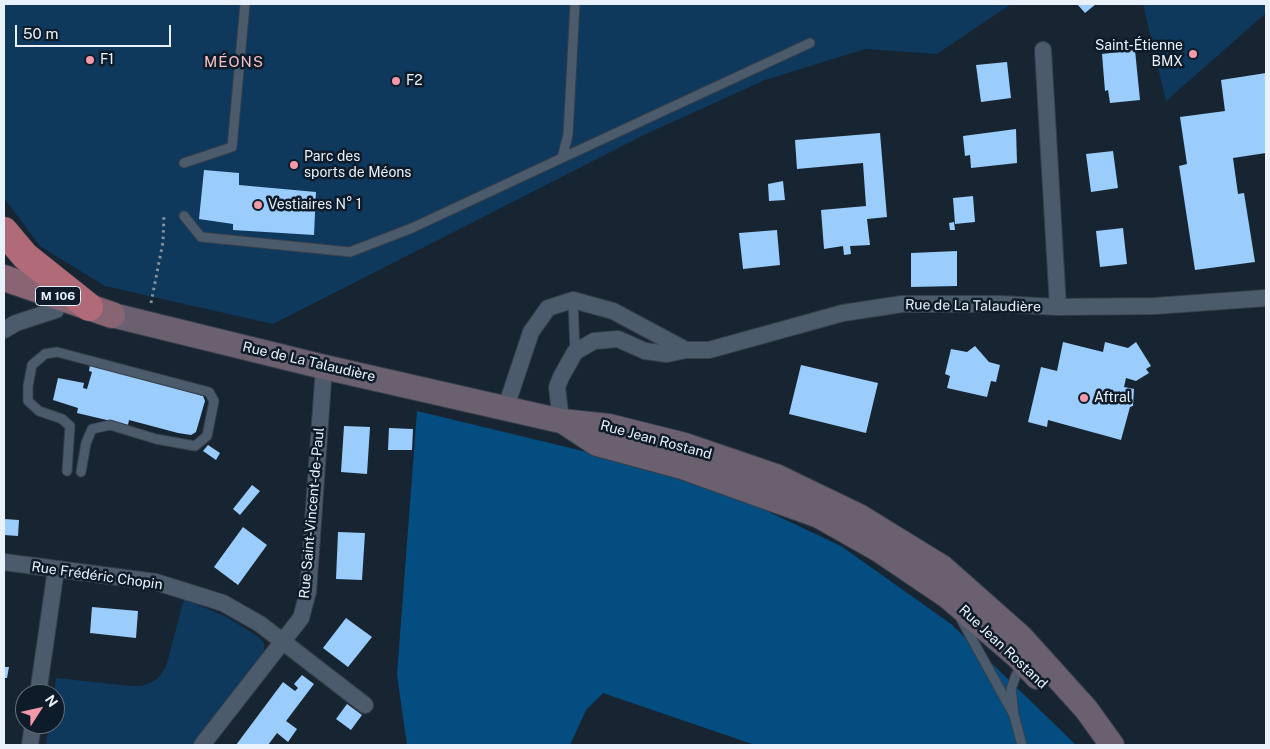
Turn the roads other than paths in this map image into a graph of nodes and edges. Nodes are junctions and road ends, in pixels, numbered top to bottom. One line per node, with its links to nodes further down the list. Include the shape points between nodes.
1 (245, 4): 6 (lane, via 232,147)
2 (575, 4): 5 (lane, via 568,135)
3 (810, 43): 5 (lane)
4 (1043, 50): 13 (street)
5 (562, 158): 7 (lane, via 412,228 350,252 201,237)
6 (184, 163)
7 (184, 216)
8 (4, 231): 15 (highway, via 26,256)
9 (4, 278): 15 (main road, Rue de La Talaudière / M 106)
10 (4, 296): 14 (main road, Rue de La Talaudière / M 106)
11 (1266, 298): 13 (street, Rue de La Talaudière, via 1155,306)
12 (573, 300): 17 (street, Rue de La Talaudière, via 613,311); 18 (lane); 20 (street, via 548,308 531,332)
13 (1058, 308): 17 (street, Rue de La Talaudière, via 1000,304 902,304 842,312 709,350)
14 (56, 310): 15 (main road, Rue de La Talaudière / M 106); 16 (street)
15 (101, 311): 19 (main road, Rue de La Talaudière / M 106)
16 (4, 330)
17 (686, 350): 18 (street, Rue de La Talaudière, via 668,354 645,351 618,339 594,341)
18 (575, 352): 21 (street, via 557,387)
19 (324, 367): 20 (main road, Rue de La Talaudière / M 106); 27 (street, Rue Saint-Vincent-de-Paul, via 308,592 301,618)
20 (506, 407): 21 (main road, Rue de La Talaudière / M 106)
21 (561, 420): 26 (main road, Rue Jean Rostand / M 106, via 597,444 682,467 819,516 879,550); 35 (main road, Rue Jean Rostand / M 106, via 609,426 685,446 776,476 860,516 942,567 1022,637 1086,709)
22 (67, 471): 23 (lane, via 70,426 62,418 39,411 28,401 32,365 45,354 57,352 209,392 214,401 207,436 195,446 156,439 110,425 92,429)
23 (81, 472)
24 (4, 562): 25 (street, Rue Frédéric Chopin)
25 (56, 569): 27 (street, Rue Frédéric Chopin, via 156,582 224,603); 29 (street)
26 (947, 596): 28 (main road, Rue Jean Rostand / M 106); 31 (lane)
27 (282, 641): 30 (street, Rue Frédéric Chopin); 32 (street, Rue Saint-Vincent-de-Paul)
28 (1025, 665): 31 (lane, via 1016,675 1011,689); 34 (main road, Rue Jean Rostand / M 106)
29 (39, 684)
30 (365, 705)
31 (1014, 715): 33 (lane)
32 (202, 745)
33 (1022, 745)
34 (1105, 745)
35 (1112, 745)

